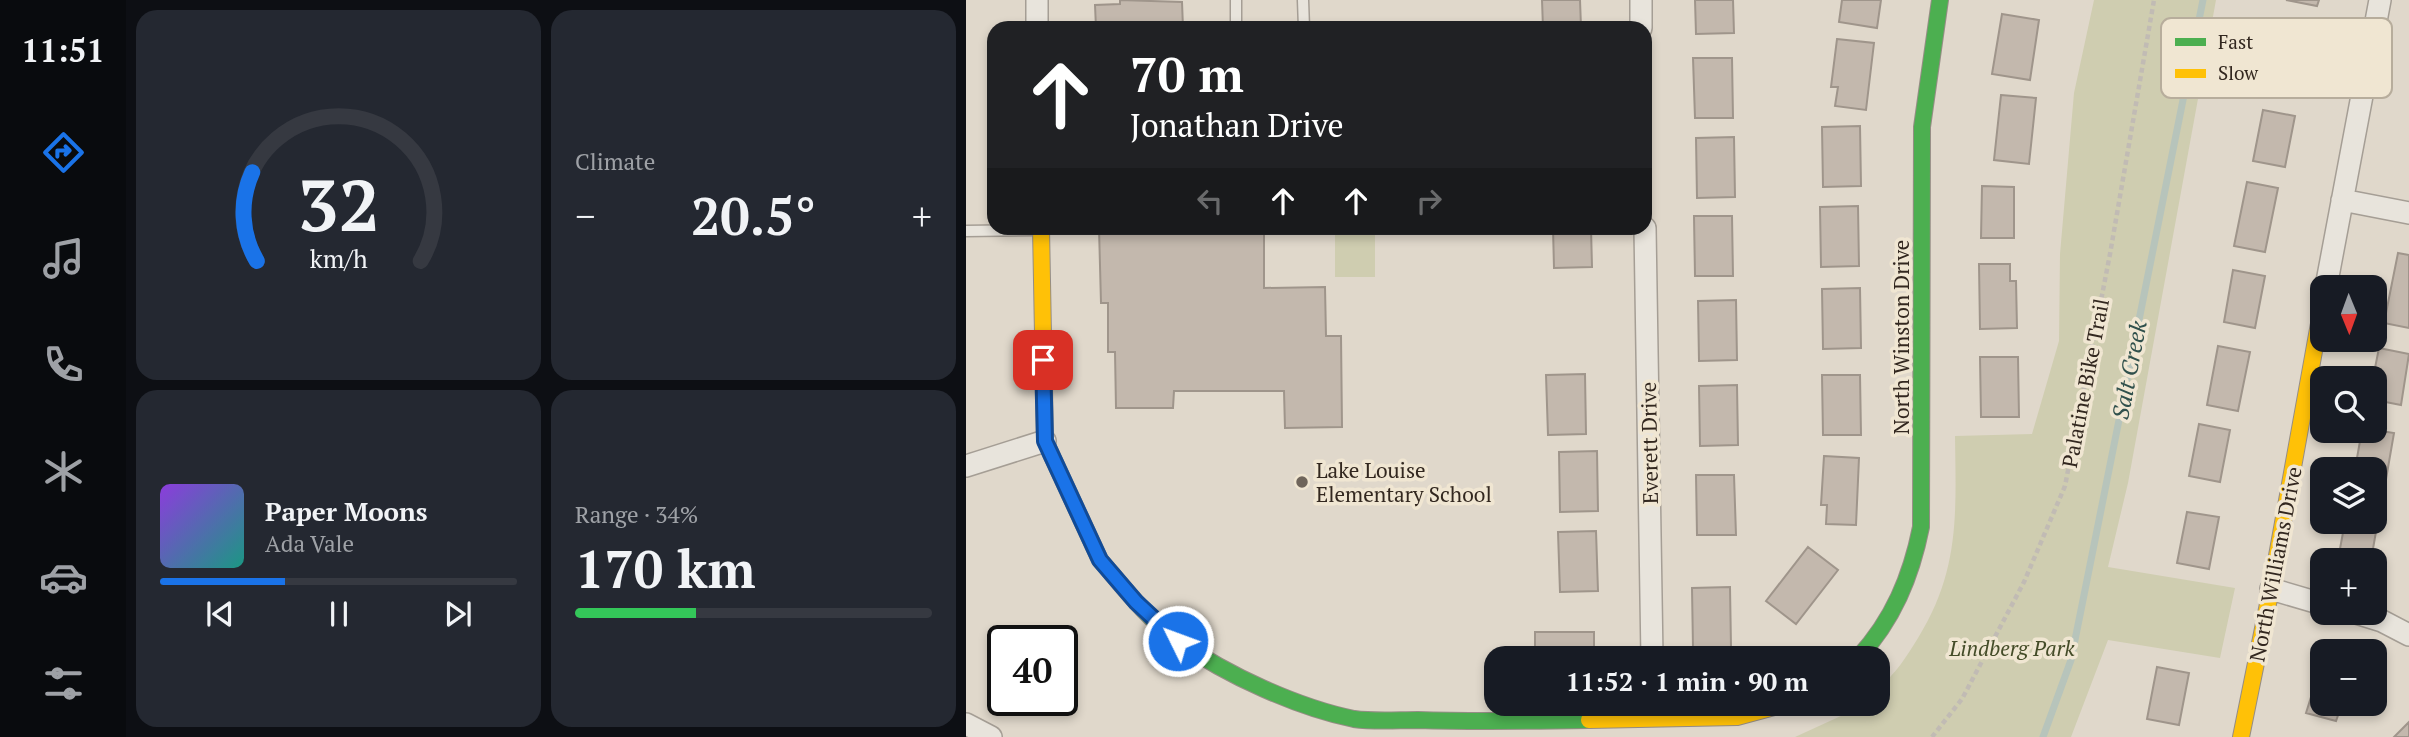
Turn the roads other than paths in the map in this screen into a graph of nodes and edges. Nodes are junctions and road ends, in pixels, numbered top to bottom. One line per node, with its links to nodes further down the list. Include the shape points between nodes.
1 (1037, 0): 8 (street)
2 (1236, 0): 9 (lane)
3 (1303, 0): 10 (lane)
4 (1641, 0): 11 (street)
5 (1940, 0): 28 (street, North Winston Drive, via 1922,127 1921,527 1901,598)
6 (2380, 0): 7 (street)
7 (2377, 18)
8 (1037, 21)
9 (1236, 21)
10 (1304, 21)
11 (1641, 21)
12 (2361, 98): 13 (street)
13 (2342, 200): 14 (street); 19 (street)
14 (2409, 214)
15 (987, 230): 16 (lane)
16 (966, 231)
17 (1041, 235): 21 (street)
18 (1645, 235): 27 (street, Everett Drive)
19 (2328, 275)
20 (2314, 352): 23 (street, North Williams Drive)
21 (1045, 441): 22 (street); 29 (street, via 1100,560 1178,641 1224,669 1266,690 1356,719 1498,722)
22 (966, 466)
23 (2271, 589): 24 (street); 34 (street, North Williams Drive)
24 (2310, 600)
25 (2387, 624): 26 (street)
26 (2409, 635)
27 (1652, 646)
28 (1871, 646)
29 (1583, 716)
30 (1723, 716): 31 (street)
31 (1741, 716)
32 (966, 724): 33 (street)
33 (991, 737)
34 (2241, 737)

